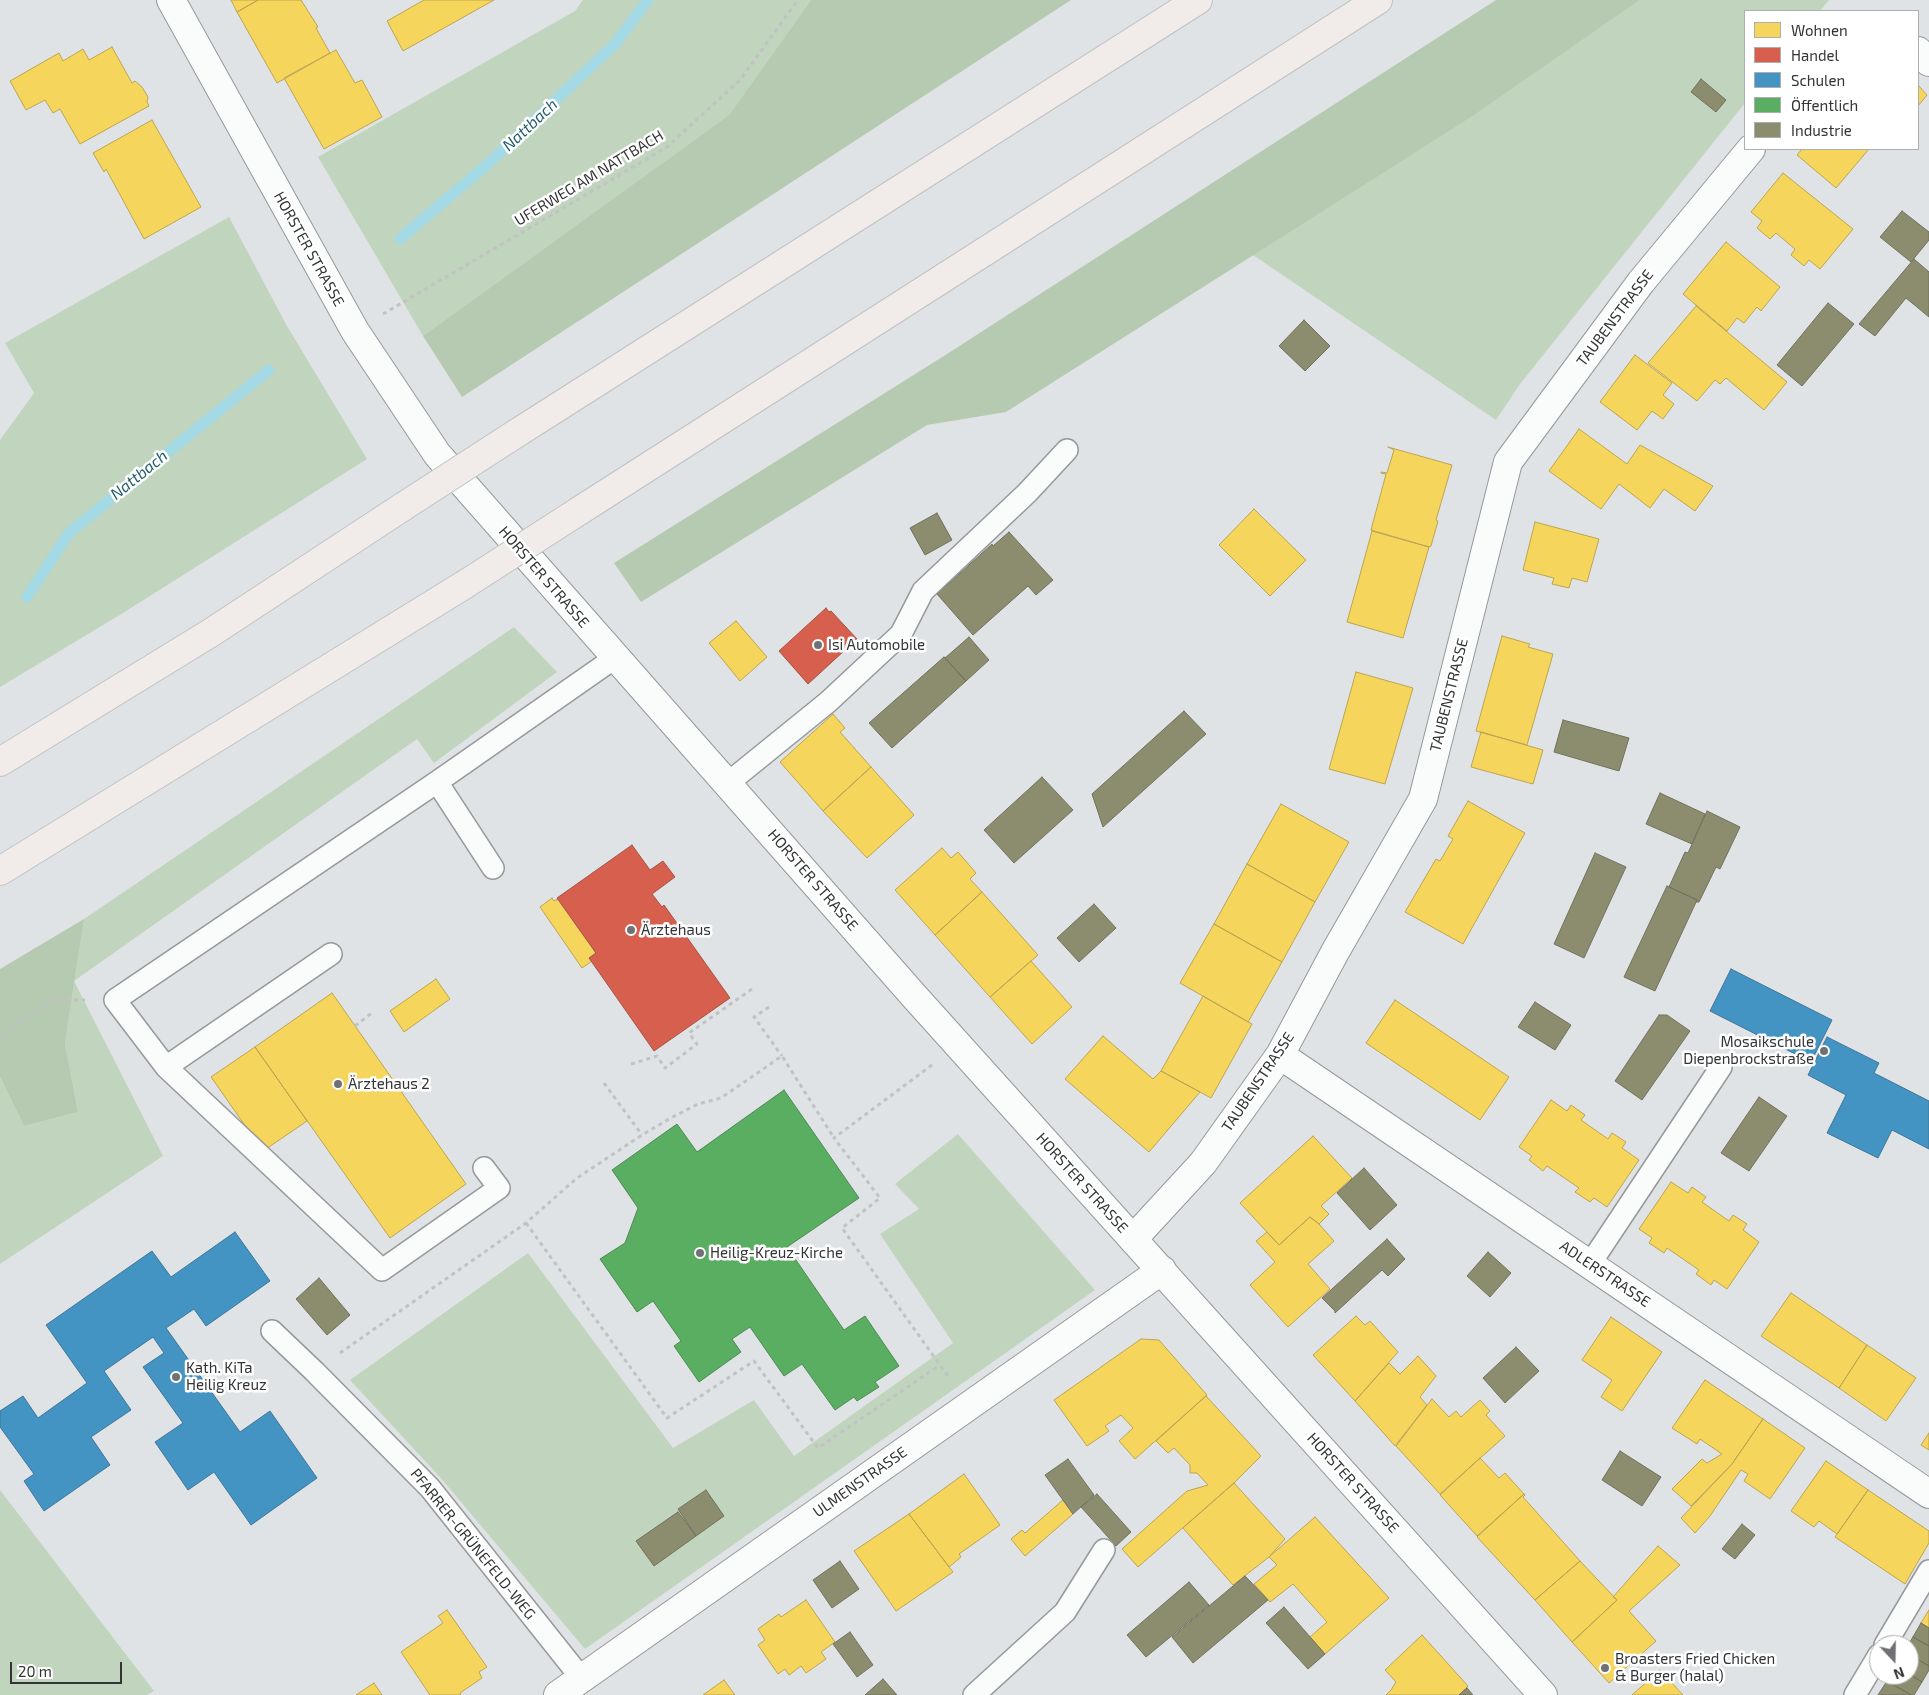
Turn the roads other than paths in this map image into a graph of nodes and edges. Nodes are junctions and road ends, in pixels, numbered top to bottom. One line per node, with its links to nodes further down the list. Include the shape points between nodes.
1 (171, 0): 8 (street, HORSTER STRASSE, via 354,331 436,454)
2 (1198, 0): 9 (highway, bridge, via 517,433 212,632)
3 (1378, 0): 13 (highway, bridge, via 464,584)
4 (1919, 52): 5 (street)
5 (1929, 62)
6 (1750, 150): 15 (street, TAUBENSTRASSE, via 1641,282 1508,462 1423,799)
7 (1067, 450): 11 (lane, via 1027,493 923,591 900,634 828,702)
8 (616, 657): 10 (lane); 11 (street, HORSTER STRASSE)
9 (0, 762)
10 (437, 782): 12 (lane); 16 (lane, via 115,1000)
11 (728, 783): 19 (street, HORSTER STRASSE)
12 (493, 868)
13 (0, 871)
14 (331, 954): 16 (lane)
15 (1280, 1055): 19 (street, TAUBENSTRASSE, via 1203,1163); 20 (street, ADLERSTRASSE)
16 (166, 1067): 18 (lane, via 382,1270 499,1188)
17 (1721, 1067): 20 (lane)
18 (484, 1168)
19 (1133, 1240): 21 (street, HORSTER STRASSE)
20 (1590, 1264): 23 (street, ADLERSTRASSE)
21 (1162, 1270): 28 (street, ULMENSTRASSE, via 969,1405); 31 (street, HORSTER STRASSE)
22 (272, 1331): 28 (lane, PFARRER-GRÜNEFELD-WEG, via 430,1488)
23 (1929, 1494)
24 (1104, 1550): 30 (lane, via 1065,1612)
25 (1929, 1571): 26 (lane)
26 (1891, 1635)
27 (1869, 1672): 32 (lane)
28 (588, 1687): 29 (street, ULMENSTRASSE)
29 (558, 1695)
30 (974, 1695)
31 (1543, 1695)
32 (1855, 1695)

